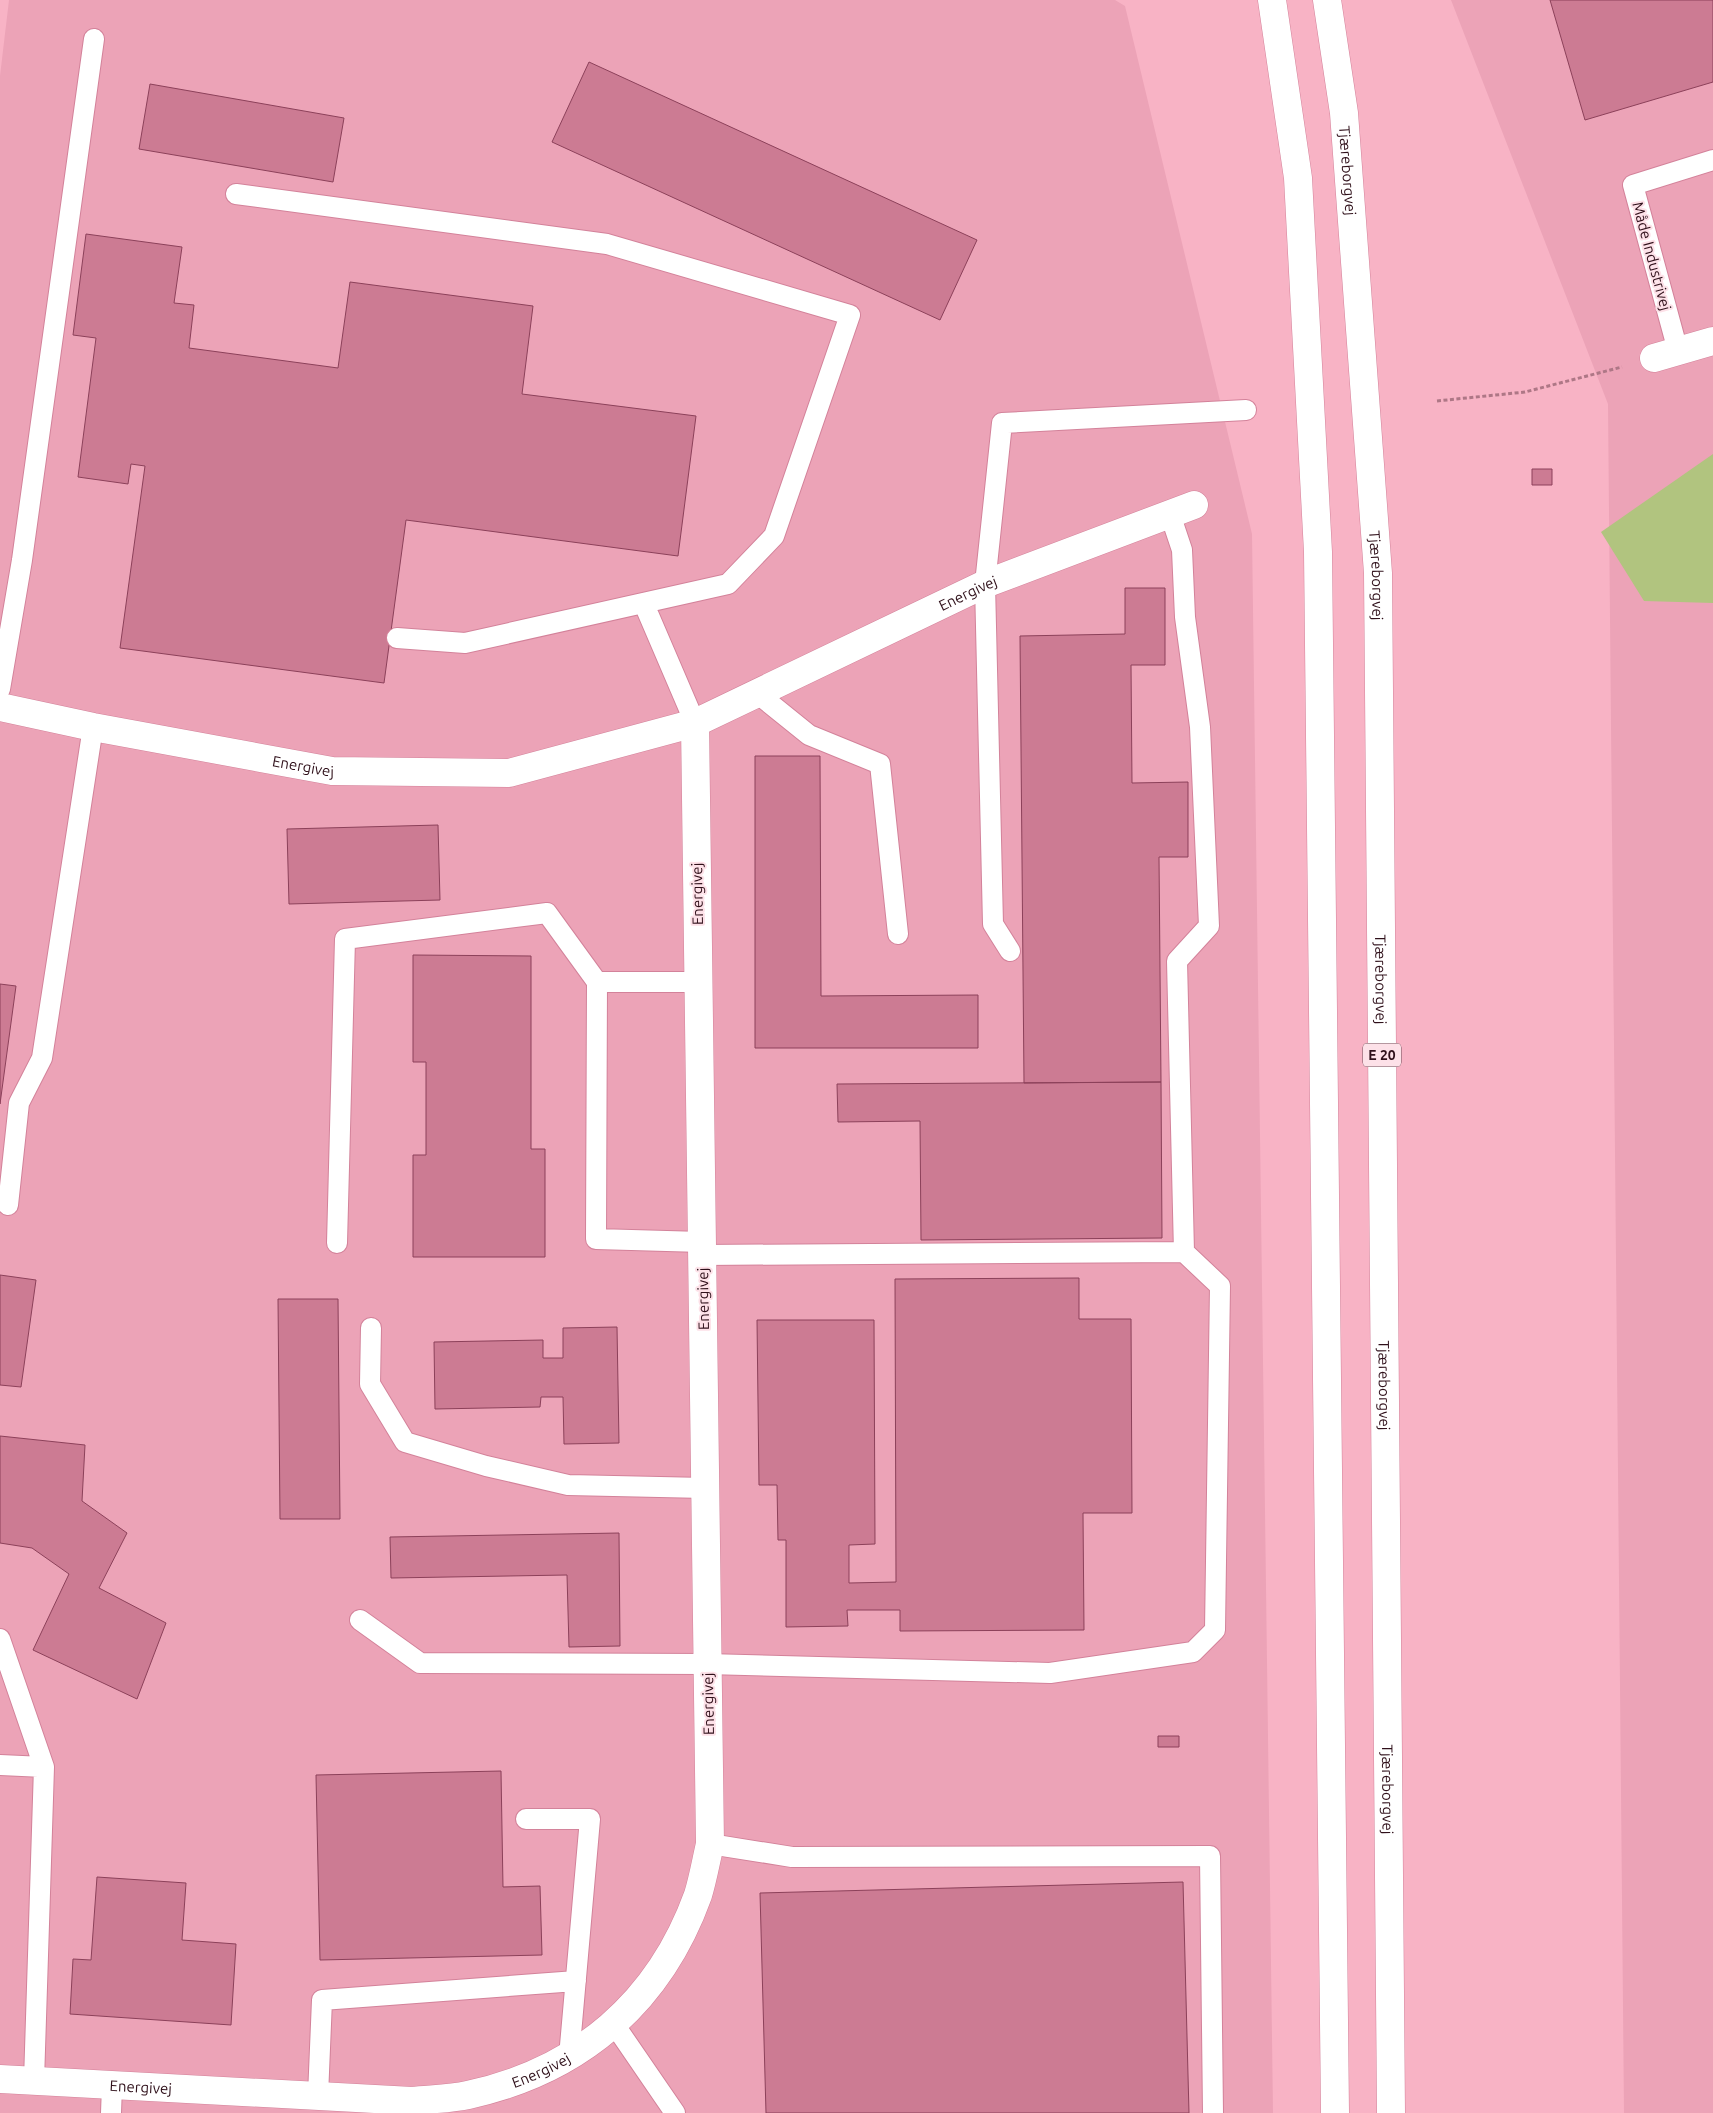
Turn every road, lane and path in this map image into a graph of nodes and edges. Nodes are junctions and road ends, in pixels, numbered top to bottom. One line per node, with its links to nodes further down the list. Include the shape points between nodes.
1 (1272, 0): 47 (main road, via 1298,178 1318,552)
2 (1327, 0): 48 (main road, Tjæreborgvej / E 20, via 1344,113 1378,573)
3 (94, 39): 14 (lane, via 22,560)
4 (1713, 160): 7 (lane, Måde Industrivej, via 1633,185)
5 (236, 194): 12 (lane, via 607,244 850,315 774,536 728,584)
6 (1713, 341): 7 (main road)
7 (1666, 355): 8 (path, via 1525,392)
8 (1437, 401)
9 (1246, 410): 11 (lane, via 1002,423)
10 (1182, 509): 11 (main road, Energivej); 26 (lane, via 1185,617 1200,727 1209,926 1177,960)
11 (985, 584): 15 (main road, Energivej); 20 (lane, via 993,924)
12 (644, 604): 13 (lane, via 465,643); 17 (lane)
13 (397, 638)
14 (0, 689)
15 (757, 693): 17 (main road, Energivej); 19 (lane, via 809,734 880,764)
16 (0, 707): 18 (main road, Energivej)
17 (695, 723): 18 (main road, Energivej, via 509,774 332,771); 22 (main road, Energivej)
18 (93, 726): 23 (lane, via 42,1058 19,1103)
19 (898, 934)
20 (1010, 952)
21 (597, 982): 22 (lane); 24 (lane, via 547,912 345,939); 25 (lane, via 596,1239)
22 (698, 982): 25 (main road, Energivej)
23 (8, 1205)
24 (337, 1243)
25 (702, 1249): 26 (lane); 28 (main road, Energivej)
26 (1184, 1252): 31 (lane, via 1220,1286 1215,1630 1193,1652 1050,1673)
27 (371, 1328): 28 (lane, via 370,1384 405,1442 486,1466 568,1485)
28 (705, 1488): 31 (main road, Energivej)
29 (360, 1620): 31 (lane, via 420,1663)
30 (0, 1639): 33 (lane)
31 (707, 1664): 35 (main road, Energivej)
32 (0, 1765): 33 (lane)
33 (44, 1767): 40 (lane)
34 (526, 1819): 36 (lane, via 590,1819)
35 (710, 1844): 37 (main road, Energivej, via 698,1894 678,1942 650,1986); 46 (lane, via 792,1857 1210,1856)
36 (576, 1981): 38 (lane); 42 (lane, via 322,2000)
37 (614, 2024): 38 (main road, Energivej); 45 (lane)
38 (569, 2057): 43 (main road, Energivej, via 520,2081)
39 (0, 2079): 40 (main road, Energivej)
40 (34, 2081): 41 (main road, Energivej)
41 (112, 2086): 42 (main road, Energivej); 44 (lane)
42 (318, 2096): 43 (main road, Energivej)
43 (411, 2107)
44 (111, 2113)
45 (675, 2113)
46 (1212, 2113)
47 (1335, 2113)
48 (1391, 2113)

